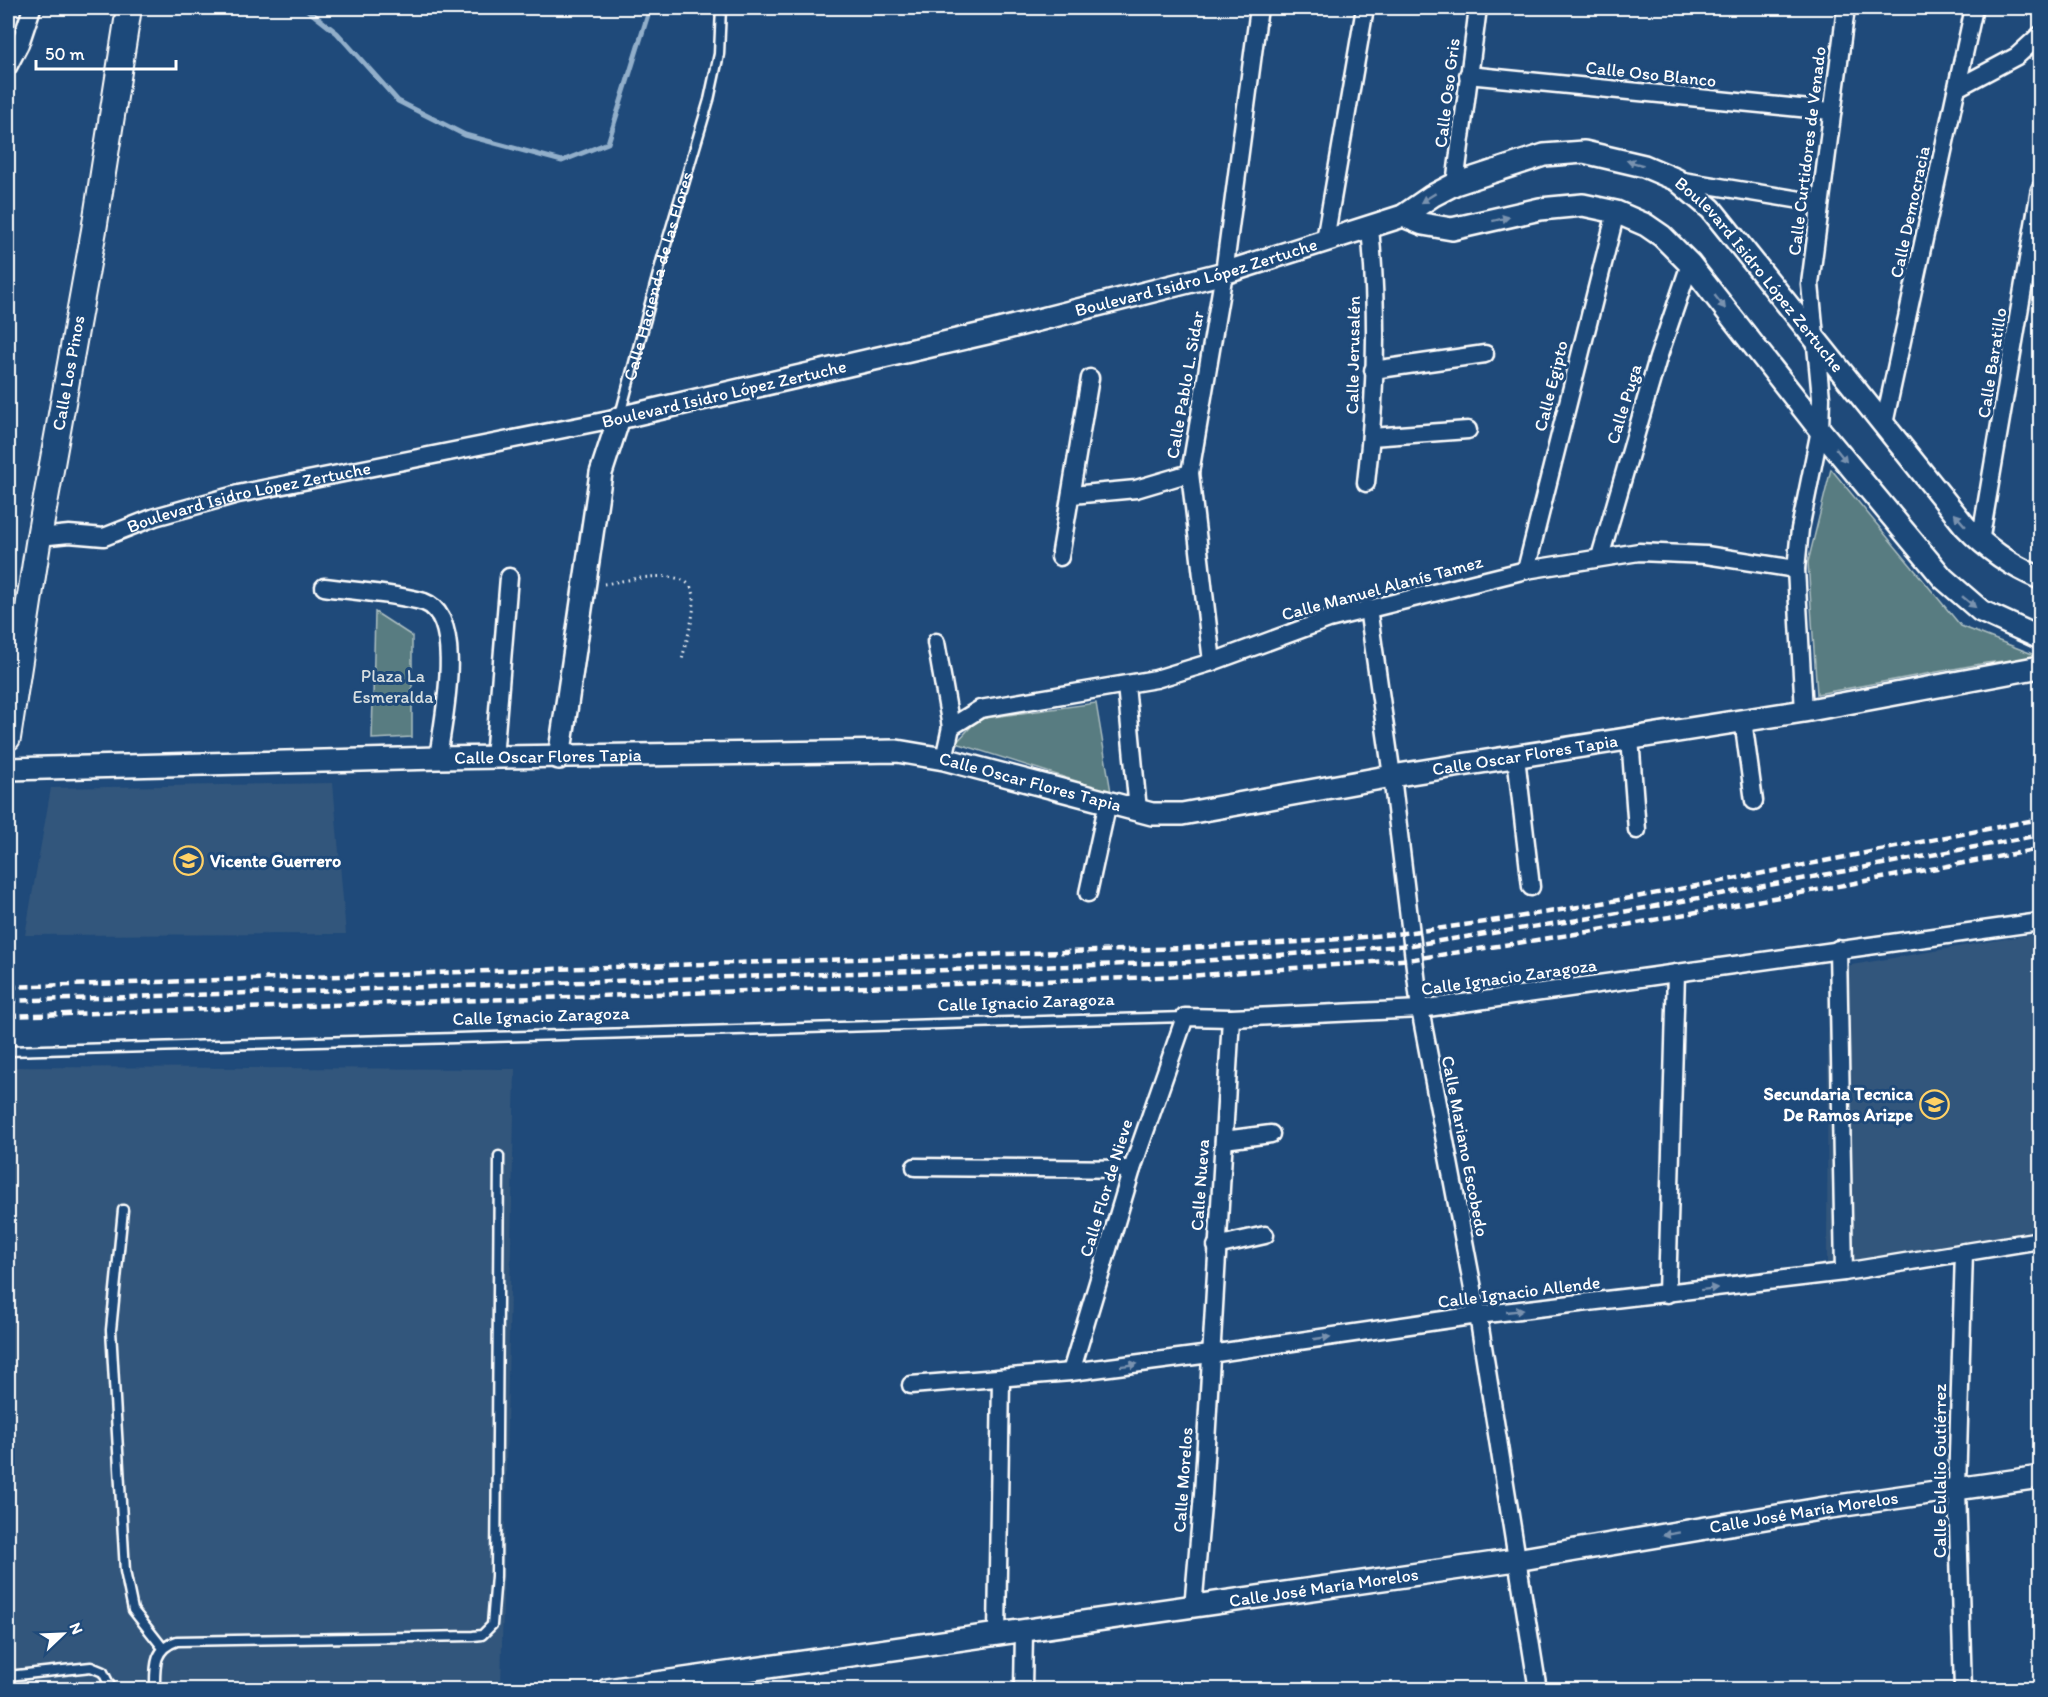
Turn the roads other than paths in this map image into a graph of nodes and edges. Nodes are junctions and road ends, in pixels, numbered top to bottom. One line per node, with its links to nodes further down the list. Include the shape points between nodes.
1 (32, 8): 10 (street)
2 (129, 8): 36 (main road, Calle Los Pinos)
3 (721, 8): 28 (lane, Calle Hacienda de las Flores, via 709,100)
4 (1259, 8): 23 (street, Calle Pablo L. Sidar)
5 (1365, 8): 21 (street)
6 (1478, 8): 11 (street, Calle Oso Gris)
7 (1846, 8): 13 (street, Calle Curtidores de Venado)
8 (1974, 8): 12 (street, Calle Democracia)
9 (2040, 35): 12 (street, via 2017,56)
10 (8, 68)
11 (1468, 75): 13 (street, Calle Oso Blanco); 15 (street, Calle Oso Gris)
12 (1957, 88): 29 (street, Calle Democracia)
13 (1830, 111): 17 (street, Calle Curtidores de Venado)
14 (1677, 180): 15 (street, Boulevard Isidro López Zertuche, one-way to 15, via 1611,157 1563,152 1520,160); 17 (street); 24 (street, Boulevard Isidro López Zertuche, via 1711,208)
15 (1455, 184): 19 (street, Boulevard Isidro López Zertuche, one-way to 19)
16 (2040, 189): 37 (street, Calle Baratillo)
17 (1819, 203): 24 (street, Calle Curtidores de Venado, via 1810,284)
18 (1616, 212): 19 (street, one-way to 18, via 1452,229 1564,205); 22 (street, via 1662,236); 41 (street, Calle Egipto)
19 (1403, 216): 20 (street, Boulevard Isidro López Zertuche)
20 (1370, 228): 21 (street, Boulevard Isidro López Zertuche); 26 (street, Calle Jerusalén)
21 (1325, 240): 23 (street, Boulevard Isidro López Zertuche)
22 (1690, 264): 31 (street, one-way to 31); 39 (street, Calle Puga)
23 (1224, 273): 28 (street, Boulevard Isidro López Zertuche); 33 (street, Calle Pablo L. Sidar)
24 (1813, 335): 29 (street, Boulevard Isidro López Zertuche); 31 (street, Calle Curtidores de Venado, via 1820,375)
25 (1485, 354): 26 (street)
26 (1373, 370): 32 (street, Calle Jerusalén)
27 (1090, 378): 35 (street)
28 (619, 418): 36 (street, Boulevard Isidro López Zertuche, via 238,494 155,517 104,537); 58 (street, Calle Hacienda de las Flores, via 602,473)
29 (1884, 424): 37 (street, Boulevard Isidro López Zertuche, one-way to 29)
30 (1468, 430): 32 (street)
31 (1820, 430): 40 (street, Calle Curtidores de Venado); 46 (street, one-way to 46, via 1943,578 1981,611)
32 (1371, 437): 34 (street, Calle Jerusalén)
33 (1190, 474): 35 (street, via 1136,489); 48 (street, Calle Pablo L. Sidar)
34 (1366, 483)
35 (1072, 495): 38 (street)
36 (39, 537): 54 (main road, Calle Los Pinos)
37 (1980, 542): 43 (street, Boulevard Isidro López Zertuche, via 2022,571)
38 (1060, 557)
39 (1600, 557): 40 (street, Calle Manuel Alanís Tamez, via 1670,552); 41 (street, Calle Manuel Alanís Tamez)
40 (1796, 569): 51 (street, Calle Curtidores de Venado)
41 (1526, 570): 45 (street, Calle Manuel Alanís Tamez)
42 (509, 577): 59 (street)
43 (2040, 578)
44 (324, 587): 57 (street, via 426,603 442,620 450,659)
45 (1368, 608): 48 (street, Calle Manuel Alanís Tamez, via 1286,633); 62 (street, Calle Mariano Escobedo)
46 (2040, 638)
47 (936, 642): 53 (street)
48 (1212, 662): 50 (street, Calle Manuel Alanís Tamez)
49 (2040, 667): 51 (street, Calle Oscar Flores Tapia)
50 (1126, 685): 53 (street, Calle Manuel Alanís Tamez, via 980,709); 65 (street)
51 (1804, 711): 52 (street, Calle Oscar Flores Tapia)
52 (1743, 720): 55 (street, Calle Oscar Flores Tapia); 63 (street)
53 (951, 727): 60 (street)
54 (8, 738)
55 (1630, 738): 56 (street, Calle Oscar Flores Tapia); 66 (street)
56 (1516, 757): 62 (street, Calle Oscar Flores Tapia); 67 (street)
57 (438, 758): 59 (street, Calle Oscar Flores Tapia); 61 (street, Calle Oscar Flores Tapia)
58 (559, 758): 59 (street, Calle Oscar Flores Tapia); 60 (street, Calle Oscar Flores Tapia, via 897,751)
59 (494, 759)
60 (944, 759): 64 (street, Calle Oscar Flores Tapia)
61 (8, 769)
62 (1392, 777): 65 (street, Calle Oscar Flores Tapia, via 1197,813 1168,815); 72 (street, Calle Mariano Escobedo)
63 (1754, 801)
64 (1108, 802): 65 (street, Calle Oscar Flores Tapia); 68 (street)
65 (1138, 810)
66 (1637, 830)
67 (1531, 887)
68 (1088, 893)
69 (2040, 922): 70 (street, Calle Ignacio Zaragoza)
70 (1838, 949): 71 (street, Calle Ignacio Zaragoza); 86 (street)
71 (1677, 973): 72 (street, Calle Ignacio Zaragoza); 87 (street)
72 (1420, 1009): 74 (street, Calle Ignacio Zaragoza); 88 (street, Calle Mariano Escobedo)
73 (1185, 1017): 74 (street, Calle Ignacio Zaragoza); 75 (lane, Calle Ignacio Zaragoza); 80 (street, Calle Flor de Nieve)
74 (1231, 1018): 77 (street, Calle Nueva)
75 (8, 1051)
76 (1271, 1134): 77 (street)
77 (1224, 1140): 84 (street, Calle Nueva)
78 (499, 1156): 99 (lane, via 496,1576 492,1625 482,1635 473,1636 177,1641)
79 (915, 1167): 80 (street)
80 (1132, 1169): 90 (street, Calle Flor de Nieve)
81 (123, 1210): 99 (lane, via 111,1330 125,1571 133,1610)
82 (1265, 1235): 84 (street)
83 (2040, 1240): 85 (street, Calle Ignacio Allende)
84 (1216, 1246): 89 (street, Calle Nueva)
85 (1964, 1252): 86 (street, Calle Ignacio Allende); 94 (street, Calle Eulalio Gutiérrez)
86 (1844, 1272): 87 (street, Calle Ignacio Allende, one-way to 86)
87 (1667, 1294): 88 (street, Calle Ignacio Allende, one-way to 87)
88 (1478, 1315): 89 (street, Calle Ignacio Allende, one-way to 88); 95 (street, Calle Mariano Escobedo)
89 (1210, 1354): 90 (street, Calle Ignacio Allende, one-way to 89); 96 (street, Calle Morelos)
90 (1071, 1372): 91 (street, Calle Ignacio Allende)
91 (1001, 1379): 92 (street, Calle Ignacio Allende); 98 (street)
92 (911, 1385)
93 (2040, 1477): 94 (street, Calle José María Morelos)
94 (1957, 1488): 95 (street, Calle José María Morelos, one-way to 95); 106 (street, Calle Eulalio Gutiérrez)
95 (1516, 1560): 96 (street, Calle José María Morelos); 105 (street, Calle Mariano Escobedo)
96 (1193, 1608): 97 (street, Calle José María Morelos)
97 (1024, 1631): 98 (street, Calle José María Morelos); 104 (street)
98 (997, 1634): 103 (street, Calle José María Morelos)
99 (163, 1648): 102 (lane, via 156,1663)
100 (8, 1676): 101 (lane, via 91,1666 103,1672)
101 (112, 1689)
102 (155, 1689)
103 (607, 1689)
104 (1023, 1689)
105 (1538, 1689)
106 (1963, 1689)

